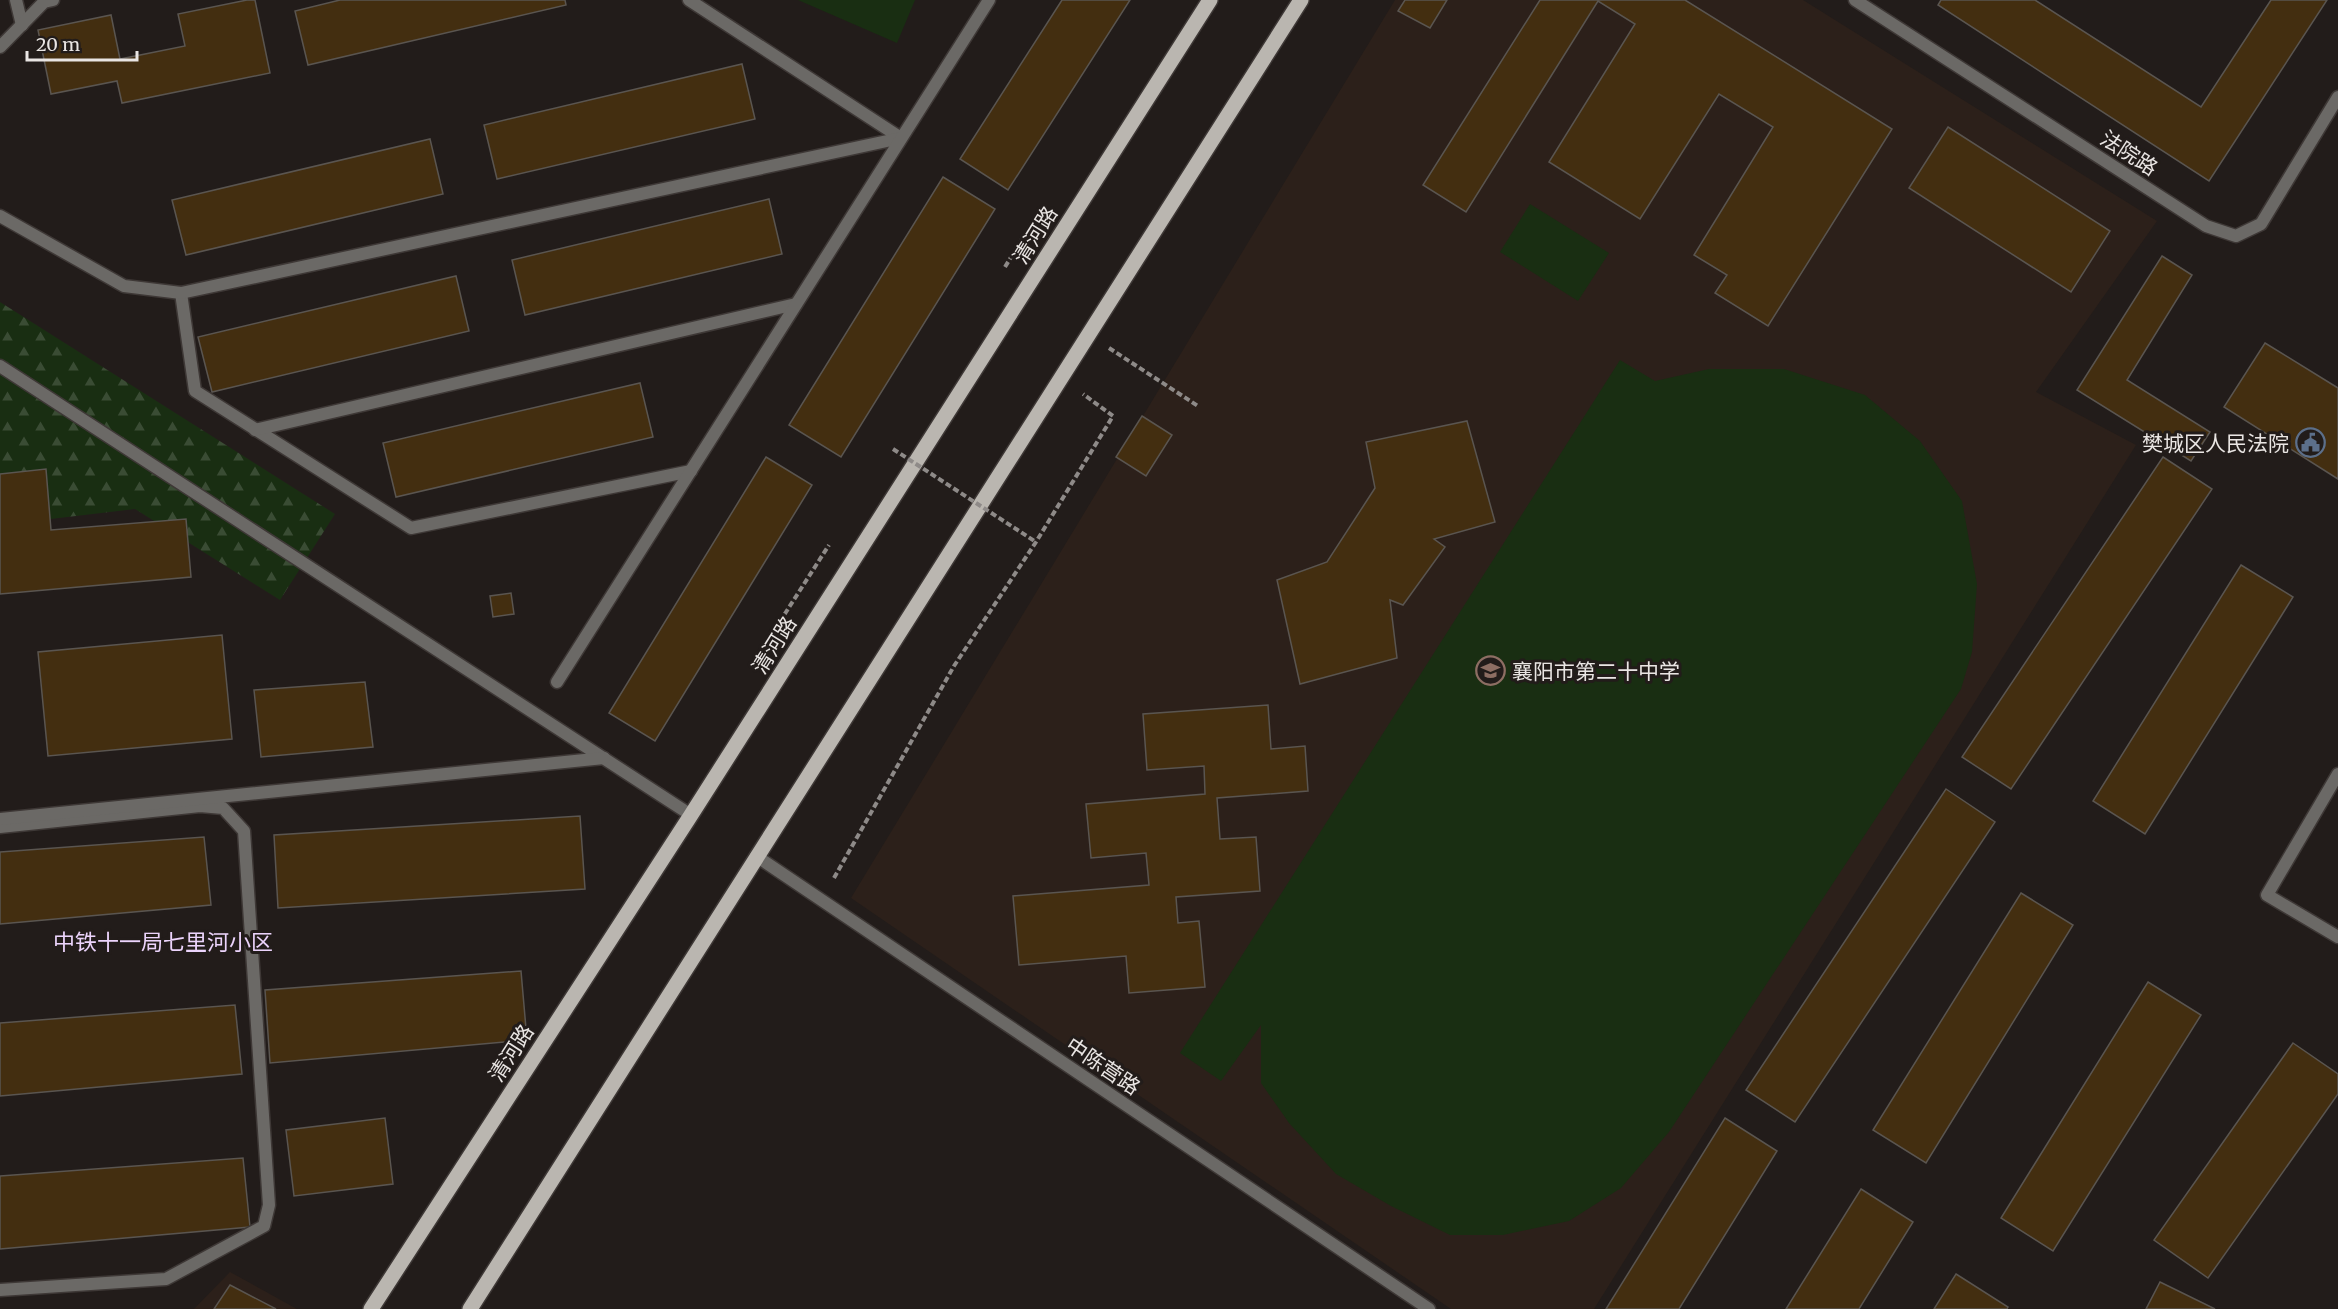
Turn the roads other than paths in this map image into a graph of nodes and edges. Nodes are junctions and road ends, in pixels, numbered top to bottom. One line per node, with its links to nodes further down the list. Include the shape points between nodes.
1 (16, 0): 8 (street)
2 (53, 0): 8 (street, via 44,2)
3 (689, 0): 11 (street)
4 (989, 0): 11 (street)
5 (1210, 0): 21 (main road, 清河路)
6 (1301, 0): 24 (main road)
7 (1856, 0): 10 (street, 法院路, via 2206,226 2236,236 2261,224)
8 (22, 25): 9 (street)
9 (0, 46)
10 (2338, 97)
11 (901, 138): 13 (street); 14 (street)
12 (0, 216): 13 (street, via 124,286)
13 (181, 293): 16 (street, via 195,391)
14 (796, 304): 16 (street); 17 (street)
15 (0, 366): 19 (street)
16 (255, 430): 17 (street, via 411,528)
17 (691, 471): 18 (street)
18 (557, 682)
19 (604, 758): 21 (street); 22 (street)
20 (2338, 774): 25 (street, via 2267,895)
21 (691, 815): 27 (main road, 清河路)
22 (0, 819)
23 (0, 827): 26 (street, via 200,806 223,808 244,831 268,1204 264,1226 166,1279)
24 (756, 855): 28 (main road); 29 (street, 中陈营路)
25 (2338, 937)
26 (0, 1290)
27 (370, 1309)
28 (470, 1309)
29 (1429, 1309)

